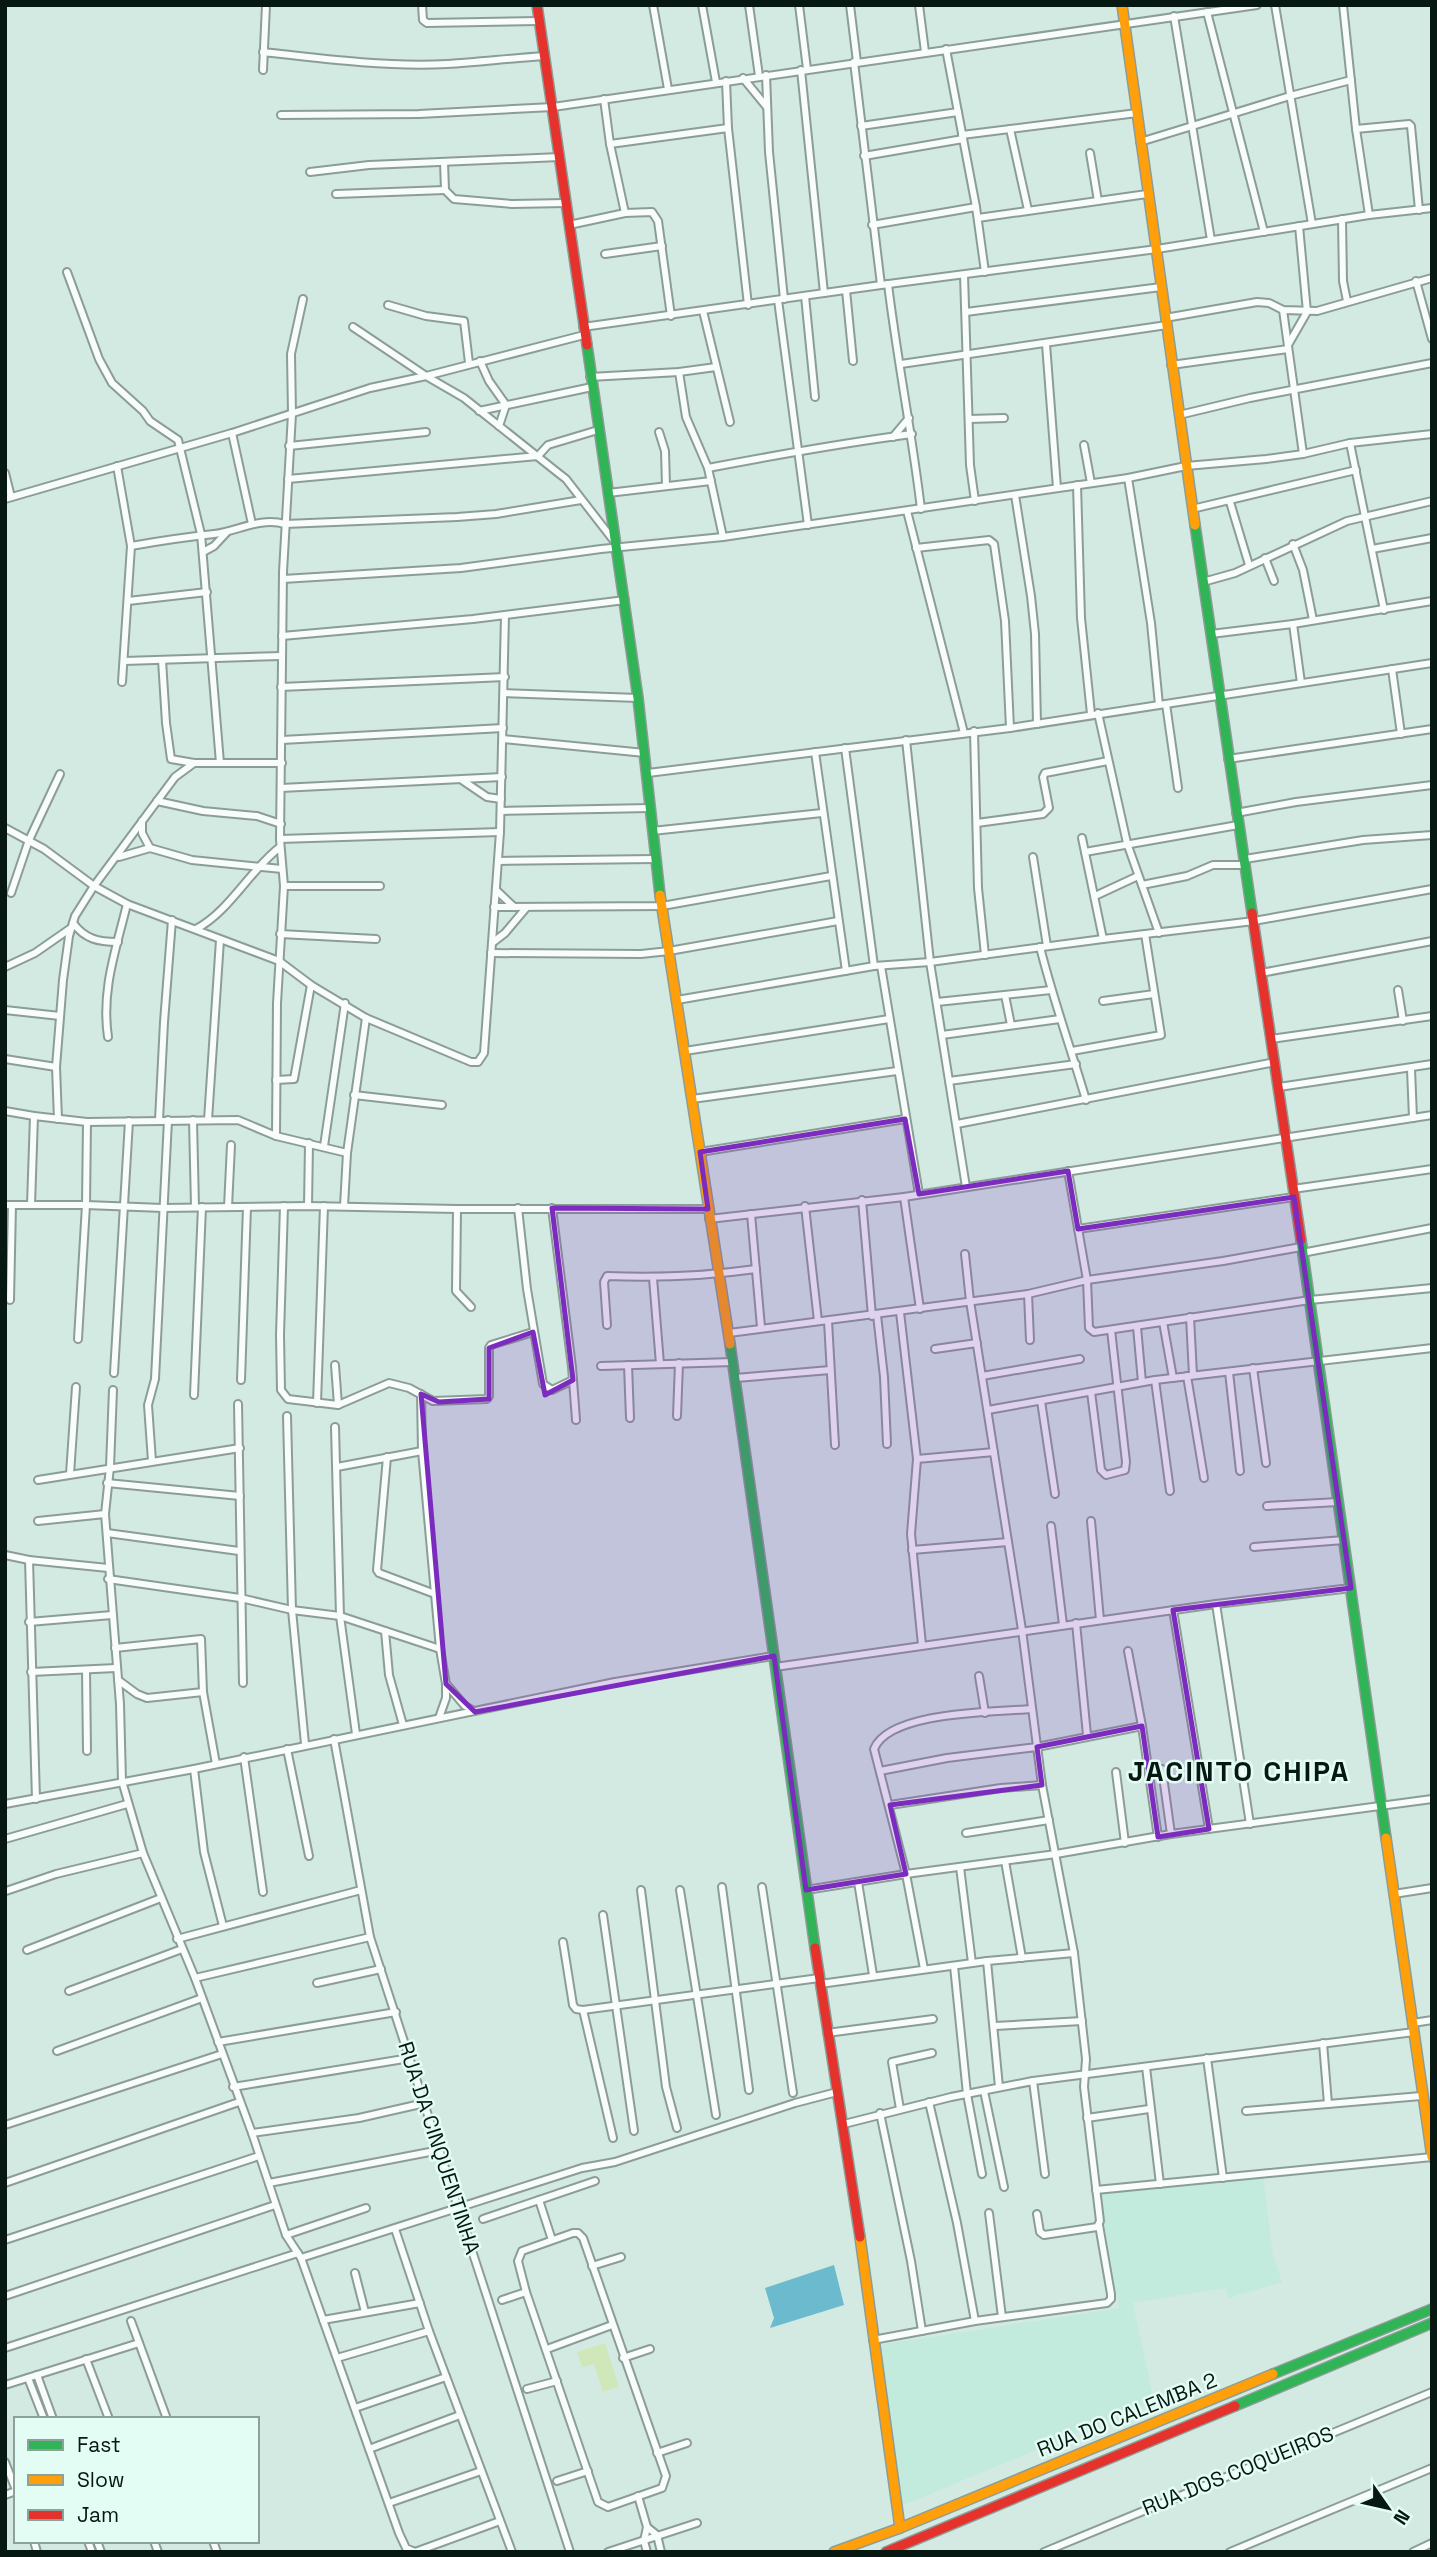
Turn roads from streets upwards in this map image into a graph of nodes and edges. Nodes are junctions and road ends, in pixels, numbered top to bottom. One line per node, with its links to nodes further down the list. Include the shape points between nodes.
1 (422, 5): 16 (street, via 427,23)
2 (537, 5): 16 (street)
3 (653, 5): 30 (street)
4 (702, 5): 29 (street)
5 (749, 5): 25 (street)
6 (799, 5): 23 (street)
7 (850, 5): 22 (street)
8 (919, 5): 20 (street)
9 (1122, 5): 17 (street)
10 (1257, 5): 14 (street)
11 (1275, 5): 31 (street)
12 (1343, 5): 27 (street)
13 (263, 7): 19 (street)
14 (1207, 12): 15 (street); 37 (street)
15 (1174, 16): 17 (street); 40 (street)
16 (539, 21): 21 (street)
17 (1124, 23): 18 (street); 36 (street)
18 (946, 49): 20 (street); 35 (street)
19 (263, 51): 21 (street, via 407,64); 24 (street)
20 (925, 52): 22 (street)
21 (545, 56): 34 (street)
22 (856, 62): 23 (street); 39 (street)
23 (804, 69): 25 (street); 82 (street)
24 (263, 70)
25 (763, 76): 26 (street); 33 (street)
26 (743, 78): 28 (street); 33 (street)
27 (1351, 80): 31 (street); 43 (street)
28 (726, 81): 29 (street); 41 (street)
29 (716, 82): 30 (street)
30 (668, 89): 32 (street)
31 (1290, 96): 37 (street); 65 (street)
32 (604, 99): 34 (street); 46 (street)
33 (766, 106): 85 (street)
34 (553, 107): 38 (street); 49 (street)
35 (958, 112): 39 (street); 44 (street)
36 (1136, 113): 42 (street); 45 (street)
37 (1232, 113): 40 (street); 69 (street)
38 (281, 115)
39 (861, 125): 48 (street)
40 (1192, 125): 45 (street); 70 (street)
41 (728, 128): 46 (street); 88 (street)
42 (1010, 129): 44 (street); 59 (street)
43 (1356, 130): 60 (street, via 1411,126); 62 (street)
44 (963, 137): 48 (street); 57 (street)
45 (1140, 142): 54 (street)
46 (610, 144): 61 (street)
47 (1090, 153): 55 (street)
48 (864, 156): 67 (street)
49 (560, 157): 50 (street); 56 (street)
50 (444, 162): 51 (street); 52 (street)
51 (310, 172)
52 (445, 190): 53 (street); 56 (street, via 456,200)
53 (336, 194)
54 (1147, 194): 55 (street); 72 (street)
55 (1098, 201): 59 (street)
56 (566, 203): 66 (street)
57 (976, 207): 63 (street); 67 (street)
58 (1432, 208): 60 (street)
59 (1028, 210): 63 (street)
60 (1419, 210): 62 (street)
61 (625, 213): 66 (street); 71 (street, via 648,211 655,215)
62 (1369, 215): 64 (street)
63 (978, 218): 75 (street)
64 (1342, 219): 65 (street); 86 (street, via 1343,281)
65 (1312, 224): 68 (street)
66 (569, 225): 96 (street)
67 (872, 225): 79 (street)
68 (1299, 226): 69 (street); 92 (street)
69 (1264, 232): 70 (street)
70 (1211, 240): 72 (street)
71 (662, 246): 73 (street); 93 (street)
72 (1157, 249): 75 (street); 80 (street)
73 (605, 254)
74 (67, 272): 133 (street, via 112,383 150,421 177,439)
75 (985, 272): 76 (street)
76 (964, 275): 79 (street); 91 (street)
77 (1432, 278): 78 (street)
78 (1416, 281): 86 (street); 97 (street)
79 (884, 284): 81 (street); 105 (street)
80 (1161, 286): 91 (street); 94 (street)
81 (846, 290): 82 (street); 102 (street)
82 (824, 293): 83 (street)
83 (805, 296): 85 (street); 113 (street)
84 (303, 299): 116 (street, via 291,354)
85 (781, 300): 88 (street); 134 (street)
86 (1348, 301): 92 (street)
87 (388, 305): 103 (street, via 464,320)
88 (748, 305): 90 (street)
89 (1283, 310): 92 (street); 94 (street, via 1257,302); 99 (street)
90 (703, 311): 93 (street); 107 (street)
91 (966, 312): 100 (street)
92 (1307, 312): 99 (street)
93 (671, 316): 96 (street)
94 (1166, 321): 98 (street); 106 (street)
95 (353, 327): 109 (street)
96 (584, 331): 101 (street); 110 (street)
97 (1432, 339)
98 (1046, 344): 100 (street); 148 (street)
99 (1288, 347): 106 (street); 112 (street)
100 (966, 355): 105 (street); 120 (street)
101 (480, 361): 103 (street); 114 (street)
102 (853, 361)
103 (469, 363): 109 (street)
104 (1432, 363): 112 (street)
105 (901, 364): 118 (street)
106 (1171, 365): 117 (street)
107 (716, 367): 108 (street); 121 (street)
108 (679, 372): 110 (street); 139 (street, via 686,417)
109 (426, 376): 115 (street); 116 (street, via 370,388)
110 (590, 376): 111 (street)
111 (592, 387): 114 (street); 123 (street)
112 (1293, 390): 117 (street); 135 (street)
113 (815, 397)
114 (506, 405): 115 (street); 122 (street)
115 (480, 411): 122 (street)
116 (292, 414): 126 (street); 132 (street)
117 (1179, 415): 138 (street)
118 (909, 418): 127 (street); 129 (street)
119 (1004, 418): 120 (street)
120 (969, 419): 153 (street)
121 (730, 422)
122 (499, 426): 136 (street)
123 (598, 430): 136 (street, via 548,445); 149 (street)
124 (426, 432): 132 (street)
125 (659, 432): 147 (street, via 665,451)
126 (232, 433): 133 (street); 160 (street)
127 (912, 434): 129 (street); 156 (street)
128 (1432, 434): 130 (street)
129 (894, 437): 134 (street)
130 (1350, 443): 135 (street); 140 (street)
131 (1084, 445): 145 (street)
132 (289, 446): 143 (street)
133 (180, 448): 137 (street); 164 (street)
134 (798, 451): 139 (street); 162 (street)
135 (1303, 454): 138 (street)
136 (538, 456): 143 (street); 152 (street, via 566,479)
137 (117, 466): 151 (street); 168 (street)
138 (1186, 466): 142 (street); 157 (street)
139 (708, 468): 144 (street)
140 (1356, 470): 155 (street); 159 (street)
141 (5, 473): 151 (street)
142 (1128, 478): 145 (street); 201 (street)
143 (288, 479): 161 (street)
144 (711, 481): 147 (street); 165 (street)
145 (1091, 483): 146 (street)
146 (1077, 485): 148 (street); 202 (street, via 1081,618)
147 (666, 486): 149 (street)
148 (1057, 488): 150 (street)
149 (608, 493): 169 (street)
150 (1015, 495): 153 (street); 203 (street, via 1035,634)
151 (8, 498)
152 (581, 500): 161 (street, via 496,514); 169 (street)
153 (975, 500): 156 (street)
154 (1432, 501): 159 (street)
155 (1230, 502): 157 (street); 174 (street)
156 (921, 509): 158 (street)
157 (1192, 509): 177 (street)
158 (907, 511): 162 (street); 170 (street)
159 (1364, 515): 167 (street); 171 (street)
160 (252, 524): 161 (street); 163 (street)
161 (285, 524): 175 (street)
162 (808, 525): 165 (street)
163 (228, 530): 164 (street); 172 (street)
164 (201, 534): 168 (street); 172 (street)
165 (723, 537): 169 (street)
166 (1431, 540): 171 (street)
167 (1293, 544): 173 (street); 184 (street, via 1306,579)
168 (131, 546): 180 (street)
169 (617, 546): 175 (street, via 461,568); 179 (street)
170 (916, 548): 205 (street, via 989,540 994,544 1005,621); 208 (street)
171 (1372, 550): 182 (street)
172 (203, 552): 178 (street)
173 (1265, 558): 174 (street); 176 (street)
174 (1249, 565): 177 (street)
175 (283, 579): 187 (street)
176 (1273, 580)
177 (1203, 582): 186 (street)
178 (207, 592): 180 (street); 189 (street)
179 (625, 600): 183 (street); 200 (street)
180 (128, 601): 191 (street)
181 (1432, 601): 182 (street)
182 (1384, 610): 184 (street)
183 (505, 615): 187 (street); 194 (street)
184 (1313, 620): 185 (street)
185 (1293, 624): 186 (street); 196 (street)
186 (1211, 634): 199 (street)
187 (282, 636): 188 (street)
188 (281, 656): 189 (street); 197 (street)
189 (213, 657): 190 (street); 220 (street)
190 (163, 660): 191 (street); 216 (street)
191 (124, 661): 195 (street)
192 (1432, 663): 193 (street)
193 (1392, 669): 196 (street); 209 (street)
194 (505, 677): 197 (street); 198 (street)
195 (122, 682)
196 (1301, 683): 199 (street)
197 (281, 687): 211 (street)
198 (504, 693): 200 (street); 204 (street)
199 (1219, 695): 201 (street); 217 (street)
200 (638, 698): 215 (street)
201 (1162, 704): 202 (street); 229 (street)
202 (1094, 714): 203 (street); 218 (street)
203 (1037, 723): 205 (street)
204 (503, 728): 210 (street); 211 (street)
205 (1010, 728): 207 (street)
206 (1432, 729): 209 (street)
207 (974, 731): 208 (street); 237 (street)
208 (964, 733): 212 (street)
209 (1401, 734): 217 (street)
210 (503, 738): 215 (street); 225 (street)
211 (282, 740): 221 (street)
212 (906, 740): 213 (street); 291 (street)
213 (845, 748): 214 (street); 292 (street)
214 (815, 752): 222 (street); 234 (street)
215 (645, 753): 222 (street)
216 (171, 759): 219 (street); 224 (street)
217 (1228, 759): 235 (street)
218 (1108, 761): 237 (street, via 1045,773 1049,808 1043,814); 247 (street)
219 (194, 763): 220 (street); 224 (street)
220 (220, 763): 221 (street)
221 (282, 763): 228 (street)
222 (648, 773): 232 (street)
223 (60, 774): 245 (street)
224 (175, 777): 231 (street)
225 (502, 777): 226 (street); 230 (street)
226 (461, 779): 228 (street); 230 (street, via 487,797)
227 (1432, 785): 235 (street)
228 (281, 788): 238 (street)
229 (1178, 788)
230 (501, 799): 233 (street)
231 (157, 801): 236 (street); 238 (street)
232 (650, 808): 233 (street); 241 (street)
233 (501, 811): 242 (street)
234 (822, 813): 241 (street); 257 (street)
235 (1236, 813): 239 (street)
236 (142, 821): 248 (street); 251 (street)
237 (977, 823): 289 (street)
238 (281, 824): 246 (street)
239 (1238, 825): 247 (street); 254 (street)
240 (5, 828): 245 (street)
241 (652, 831): 252 (street)
242 (500, 832): 246 (street); 253 (street)
243 (1432, 835): 254 (street, via 1363,840)
244 (1082, 838): 249 (street)
245 (29, 840): 260 (street); 265 (street)
246 (280, 843): 255 (street); 256 (street)
247 (1127, 843): 249 (street); 258 (street)
248 (150, 848): 251 (street); 255 (street, via 192,860)
249 (1085, 852): 266 (street)
250 (1033, 856): 286 (street)
251 (117, 858): 260 (street)
252 (655, 859): 253 (street); 268 (street)
253 (498, 861): 264 (street)
254 (1245, 862): 259 (street, via 1213,865 1187,876); 274 (street)
255 (259, 867): 256 (street); 276 (street, via 213,918)
256 (282, 869): 261 (street)
257 (831, 876): 268 (street); 273 (street)
258 (1138, 876): 259 (street); 266 (street)
259 (1142, 885): 277 (street)
260 (94, 886): 267 (street); 275 (street)
261 (284, 886): 262 (street); 278 (street)
262 (380, 886)
263 (1432, 888): 274 (street)
264 (496, 890): 269 (street); 270 (street)
265 (10, 893)
266 (1094, 896): 281 (street)
267 (127, 904): 272 (street); 284 (street)
268 (663, 906): 271 (street); 287 (street)
269 (494, 907): 270 (street); 285 (street)
270 (514, 907): 271 (street)
271 (526, 908): 285 (street)
272 (172, 920): 276 (street); 338 (street)
273 (838, 921): 287 (street); 294 (street)
274 (1254, 921): 277 (street); 295 (street)
275 (72, 925): 284 (street, via 94,940); 293 (street, via 35,953); 306 (street)
276 (196, 929): 282 (street)
277 (1159, 933): 279 (street)
278 (280, 934): 280 (street); 290 (street)
279 (1145, 934): 281 (street); 299 (street)
280 (376, 939)
281 (1103, 939): 286 (street)
282 (220, 940): 290 (street); 341 (street)
283 (1432, 941): 295 (street)
284 (118, 943): 314 (street, via 105,1003)
285 (492, 943): 288 (street)
286 (1043, 947): 289 (street); 297 (street)
287 (669, 951): 288 (street); 301 (street)
288 (491, 953): 308 (street, via 484,1053 478,1062)
289 (985, 955): 291 (street)
290 (279, 961): 296 (street); 325 (street)
291 (930, 962): 292 (street); 302 (street)
292 (877, 966): 294 (street); 309 (street)
293 (5, 967)
294 (846, 971): 301 (street)
295 (1261, 973): 315 (street)
296 (312, 985): 304 (street); 325 (street, via 295,1079)
297 (1051, 990): 300 (street); 310 (street)
298 (1398, 990): 311 (street)
299 (1154, 994): 303 (street); 317 (street, via 1161,1035)
300 (1005, 995): 302 (street); 312 (street)
301 (677, 1000): 316 (street)
302 (937, 1002): 313 (street)
303 (1103, 1002)
304 (345, 1003): 308 (street); 349 (street)
305 (5, 1010): 306 (street)
306 (60, 1016): 322 (street)
307 (1432, 1016): 311 (street)
308 (366, 1018): 328 (street)
309 (889, 1018): 316 (street); 324 (street)
310 (1060, 1019): 312 (street); 317 (street)
311 (1403, 1021): 315 (street)
312 (1011, 1025): 313 (street)
313 (942, 1035): 326 (street)
314 (108, 1037)
315 (1271, 1039): 319 (street)
316 (685, 1051): 329 (street)
317 (1072, 1051): 320 (street)
318 (5, 1059): 322 (street)
319 (1275, 1062): 327 (street); 330 (street)
320 (1076, 1064): 326 (street); 330 (street)
321 (1432, 1064): 323 (street)
322 (56, 1067): 336 (street)
323 (1411, 1069): 327 (street); 335 (street)
324 (898, 1071): 329 (street); 337 (street)
325 (276, 1080): 345 (street)
326 (949, 1081): 344 (street)
327 (1279, 1087): 346 (street)
328 (354, 1095): 331 (street); 351 (street)
329 (692, 1099): 350 (street)
330 (1086, 1100): 344 (street)
331 (442, 1105)
332 (5, 1111): 334 (street)
333 (1432, 1115): 335 (street)
334 (34, 1116): 336 (street); 360 (street)
335 (1413, 1118): 346 (street)
336 (58, 1119): 343 (street)
337 (905, 1119): 350 (street); 356 (street)
338 (159, 1120): 339 (street); 342 (street)
339 (168, 1120): 340 (street); 371 (street)
340 (193, 1120): 341 (street); 368 (street)
341 (208, 1120): 345 (street, via 245,1122)
342 (129, 1121): 343 (street); 362 (street)
343 (87, 1122): 361 (street)
344 (957, 1124): 354 (street)
345 (275, 1136): 347 (street)
346 (1286, 1138): 353 (street); 355 (street)
347 (309, 1143): 349 (street); 364 (street)
348 (231, 1145): 369 (street)
349 (324, 1146): 351 (street)
350 (700, 1152): 375 (street)
351 (347, 1153): 366 (street)
352 (1432, 1169): 355 (street)
353 (1068, 1171): 354 (street); 378 (street)
354 (966, 1187): 356 (street)
355 (1293, 1193): 378 (street); 379 (street)
356 (919, 1195): 357 (street)
357 (904, 1197): 358 (street); 391 (street)
358 (862, 1200): 367 (street); 393 (street)
359 (9, 1205): 360 (street); 387 (street)
360 (31, 1205): 361 (street)
361 (86, 1205): 362 (street); 404 (street)
362 (124, 1206): 371 (street); 420 (street)
363 (284, 1206): 364 (street); 370 (street); 436 (street, via 281,1390 288,1399)
364 (308, 1206): 365 (street)
365 (324, 1206): 366 (street); 436 (street)
366 (344, 1206): 374 (street)
367 (806, 1206): 376 (street); 395 (street)
368 (198, 1207): 369 (street); 371 (street); 434 (street)
369 (228, 1207): 370 (street)
370 (247, 1207): 425 (street)
371 (163, 1208): 452 (street, via 155,1379 148,1405)
372 (518, 1208): 373 (street); 374 (street); 402 (street)
373 (552, 1208): 375 (street); 426 (street)
374 (457, 1209): 390 (street, via 456,1291)
375 (709, 1214): 376 (street); 382 (street)
376 (751, 1214): 381 (street)
377 (1432, 1228): 379 (street)
378 (1078, 1229): 384 (street)
379 (1301, 1250): 384 (street); 388 (street)
380 (965, 1254): 389 (street)
381 (756, 1269): 382 (street); 400 (street)
382 (718, 1275): 383 (street); 403 (street)
383 (653, 1278): 398 (street, via 604,1278); 413 (street)
384 (1087, 1280): 386 (street); 401 (street, via 1089,1328 1094,1332)
385 (1432, 1288): 388 (street)
386 (1028, 1294): 389 (street); 405 (street)
387 (9, 1300)
388 (1310, 1300): 394 (street); 410 (street)
389 (970, 1301): 391 (street); 406 (street)
390 (471, 1307)
391 (920, 1309): 392 (street)
392 (900, 1312): 393 (street); 451 (street)
393 (875, 1315): 396 (street); 445 (street)
394 (1190, 1317): 397 (street); 422 (street)
395 (818, 1321): 396 (street); 400 (street)
396 (828, 1321): 418 (street)
397 (1163, 1322): 399 (street); 424 (street)
398 (607, 1325)
399 (1137, 1326): 401 (street); 428 (street)
400 (761, 1327): 403 (street)
401 (1111, 1330): 430 (street)
402 (533, 1332): 426 (street, via 545,1387 552,1390); 433 (street, via 491,1345 487,1399 439,1402)
403 (729, 1333): 411 (street)
404 (78, 1339)
405 (1030, 1340)
406 (977, 1343): 407 (street); 421 (street)
407 (934, 1349)
408 (1431, 1350): 410 (street)
409 (1080, 1359): 421 (street)
410 (1318, 1361): 417 (street); 464 (street)
411 (733, 1362): 412 (street); 423 (street)
412 (679, 1363): 413 (street); 441 (street)
413 (660, 1364): 415 (street)
414 (335, 1365): 438 (street)
415 (628, 1365): 416 (street); 442 (street)
416 (601, 1366)
417 (1253, 1368): 419 (street); 453 (street)
418 (830, 1370): 423 (street); 446 (street)
419 (1229, 1372): 422 (street); 456 (street)
420 (114, 1373)
421 (982, 1376): 439 (street)
422 (1190, 1376): 424 (street); 458 (street)
423 (736, 1378): 498 (street)
424 (1172, 1378): 427 (street)
425 (241, 1380)
426 (573, 1380): 443 (street)
427 (1155, 1380): 428 (street); 461 (street)
428 (1142, 1382): 430 (street)
429 (76, 1387): 457 (street)
430 (1116, 1387): 432 (street); 432 (street, via 1126,1462 1125,1470 1106,1475 1101,1470)
431 (113, 1390): 454 (street)
432 (1091, 1392): 435 (street)
433 (421, 1394): 438 (street, via 384,1383); 448 (street)
434 (194, 1395)
435 (1041, 1401): 439 (street); 462 (street)
436 (317, 1403): 438 (street)
437 (238, 1404): 447 (street)
438 (338, 1405)
439 (988, 1410): 449 (street)
440 (287, 1416): 485 (street)
441 (677, 1416)
442 (630, 1419)
443 (576, 1420)
444 (335, 1427): 455 (street)
445 (887, 1444)
446 (835, 1445)
447 (240, 1448): 452 (street); 463 (street)
448 (422, 1451): 450 (street); 481 (street)
449 (994, 1452): 451 (street); 472 (street)
450 (387, 1457): 455 (street); 481 (street, via 377,1570)
451 (917, 1459): 474 (street)
452 (152, 1461): 454 (street)
453 (1266, 1463)
454 (110, 1467): 457 (street); 460 (street)
455 (337, 1467): 487 (street)
456 (1240, 1471)
457 (70, 1474): 459 (street)
458 (1204, 1478)
459 (38, 1480)
460 (107, 1483): 463 (street); 466 (street)
461 (1170, 1491)
462 (1055, 1494)
463 (240, 1496): 475 (street)
464 (1338, 1502): 465 (street); 471 (street)
465 (1267, 1506)
466 (105, 1514): 467 (street); 470 (street)
467 (38, 1521)
468 (1091, 1521): 488 (street)
469 (1051, 1526): 491 (street)
470 (107, 1533): 475 (street); 478 (street)
471 (1344, 1540): 473 (street); 480 (street)
472 (1008, 1542): 474 (street); 492 (street)
473 (1254, 1547)
474 (912, 1549): 494 (street)
475 (239, 1551): 482 (street)
476 (5, 1555): 477 (street)
477 (29, 1560): 478 (street); 489 (street)
478 (108, 1568): 479 (street)
479 (108, 1578): 482 (street); 486 (street)
480 (1351, 1588): 483 (street); 533 (street)
481 (435, 1594): 496 (street)
482 (240, 1598): 485 (street); 504 (street)
483 (1216, 1604): 484 (street); 535 (street)
484 (1173, 1609): 488 (street); 536 (street)
485 (292, 1610): 487 (street); 516 (street)
486 (112, 1615): 489 (street); 495 (street)
487 (340, 1616): 493 (street); 513 (street)
488 (1100, 1620): 490 (street)
489 (29, 1622): 501 (street)
490 (1076, 1623): 491 (street); 514 (street)
491 (1063, 1625): 492 (street)
492 (1022, 1630): 494 (street); 507 (street)
493 (385, 1631): 496 (street); 511 (street, via 389,1675)
494 (922, 1645): 498 (street)
495 (115, 1648): 499 (street); 506 (street, via 201,1639)
496 (440, 1649): 505 (street)
497 (1128, 1651): 512 (street)
498 (774, 1662): 508 (street, via 615,1682); 555 (street)
499 (116, 1668): 500 (street); 503 (street)
500 (86, 1670): 501 (street); 519 (street)
501 (31, 1672): 528 (street)
502 (979, 1676): 509 (street)
503 (118, 1680): 506 (street, via 147,1698); 526 (street)
504 (243, 1683)
505 (446, 1684): 508 (street); 510 (street)
506 (203, 1692): 521 (street)
507 (1031, 1709): 509 (street); 517 (street)
508 (475, 1712): 510 (street)
509 (985, 1713): 524 (street, via 914,1722 888,1733 874,1749)
510 (439, 1718): 511 (street)
511 (403, 1725): 513 (street)
512 (1142, 1726): 514 (street); 539 (street)
513 (356, 1734): 515 (street)
514 (1087, 1735): 517 (street)
515 (334, 1739): 516 (street); 552 (street, RUA DA CINQUENTINHA)
516 (305, 1744): 518 (street)
517 (1037, 1747): 524 (street); 527 (street)
518 (287, 1749): 520 (street); 544 (street)
519 (87, 1751)
520 (244, 1757): 521 (street); 557 (street)
521 (216, 1764): 522 (street)
522 (194, 1769): 526 (street); 561 (street, via 204,1852)
523 (1162, 1769): 538 (street)
524 (880, 1771): 532 (street)
525 (1116, 1772): 541 (street)
526 (122, 1781): 528 (street); 531 (street)
527 (1042, 1785): 532 (street); 534 (street)
528 (36, 1798): 530 (street)
529 (1432, 1799): 533 (street)
530 (5, 1804)
531 (127, 1804): 540 (street); 542 (street)
532 (890, 1805): 547 (street)
533 (1381, 1807): 535 (street); 558 (street)
534 (1049, 1820): 537 (street); 543 (street)
535 (1250, 1824): 536 (street)
536 (1209, 1829): 538 (street)
537 (966, 1833)
538 (1171, 1834): 539 (street)
539 (1158, 1837): 541 (street)
540 (5, 1839)
541 (1125, 1843): 543 (street)
542 (143, 1853): 556 (street); 559 (street)
543 (1056, 1854): 545 (street); 567 (street)
544 (309, 1856)
545 (1005, 1861): 546 (street); 568 (street)
546 (960, 1867): 547 (street); 570 (street)
547 (906, 1874): 548 (street); 573 (street)
548 (858, 1882): 555 (street); 574 (street)
549 (762, 1886): 578 (street)
550 (722, 1887): 579 (street)
551 (1432, 1888): 558 (street)
552 (361, 1890): 561 (street); 562 (street, RUA DA CINQUENTINHA)
553 (640, 1890): 583 (street)
554 (680, 1890): 581 (street)
555 (806, 1890): 576 (street)
556 (6, 1891)
557 (263, 1892)
558 (1394, 1894): 591 (street)
559 (161, 1898): 563 (street); 565 (street)
560 (603, 1915): 584 (street)
561 (223, 1926): 563 (street)
562 (370, 1937): 572 (street, RUA DA CINQUENTINHA); 575 (street)
563 (177, 1939): 566 (street)
564 (563, 1942): 585 (street, via 573,2004)
565 (27, 1950)
566 (181, 1950): 575 (street); 580 (street)
567 (1074, 1953): 568 (street); 589 (street)
568 (1022, 1958): 569 (street)
569 (987, 1961): 570 (street); 590 (street)
570 (972, 1963): 571 (street)
571 (954, 1966): 573 (street); 609 (street)
572 (381, 1969): 577 (street); 586 (street, RUA DA CINQUENTINHA)
573 (924, 1969): 574 (street)
574 (873, 1975): 576 (street)
575 (195, 1978): 582 (street)
576 (819, 1981): 578 (street); 592 (street)
577 (317, 1983)
578 (777, 1984): 579 (street); 608 (street)
579 (737, 1989): 581 (street); 605 (street)
580 (69, 1991)
581 (696, 1995): 583 (street); 619 (street)
582 (202, 1998): 593 (street); 595 (street)
583 (655, 2001): 584 (street); 623 (street, via 666,2087)
584 (615, 2006): 585 (street); 624 (street)
585 (583, 2010): 626 (street)
586 (396, 2012): 593 (street); 598 (street, RUA DA CINQUENTINHA)
587 (933, 2019): 592 (street)
588 (1432, 2020): 591 (street)
589 (1082, 2021): 590 (street); 601 (street)
590 (995, 2026): 604 (street)
591 (1413, 2028): 594 (street); 610 (street)
592 (827, 2033): 607 (street)
593 (218, 2042): 597 (street)
594 (1323, 2043): 599 (street); 614 (street)
595 (57, 2051)
596 (932, 2053): 615 (street, via 892,2062)
597 (222, 2054): 603 (street); 622 (street)
598 (410, 2059): 603 (street); 613 (street, RUA DA CINQUENTINHA)
599 (1207, 2059): 600 (street); 632 (street)
600 (1146, 2067): 601 (street); 616 (street)
601 (1085, 2073): 602 (street); 620 (street)
602 (1033, 2081): 604 (street); 631 (street)
603 (233, 2087): 611 (street)
604 (999, 2087): 606 (street)
605 (749, 2090)
606 (984, 2091): 609 (street); 637 (street)
607 (837, 2092): 621 (street); 642 (street)
608 (793, 2093)
609 (967, 2094): 612 (street); 630 (street)
610 (1421, 2096): 614 (street); 629 (street)
611 (239, 2102): 625 (street); 634 (street)
612 (929, 2102): 615 (street); 664 (street)
613 (425, 2103): 625 (street, via 359,2118); 627 (street, RUA DA CINQUENTINHA)
614 (1328, 2104): 617 (street)
615 (900, 2109): 618 (street)
616 (1149, 2109): 620 (street); 636 (street)
617 (1246, 2111)
618 (880, 2113): 621 (street); 668 (street)
619 (716, 2115)
620 (1087, 2118): 638 (street)
621 (844, 2124): 669 (street)
622 (5, 2125)
623 (677, 2128)
624 (634, 2131)
625 (252, 2133): 628 (street)
626 (613, 2138)
627 (440, 2150): 635 (street); 642 (street, RUA DA CINQUENTINHA)
628 (259, 2156): 635 (street); 649 (street)
629 (1432, 2157): 632 (street)
630 (982, 2174)
631 (1045, 2175)
632 (1223, 2178): 636 (street)
633 (595, 2181): 639 (street)
634 (5, 2183)
635 (269, 2183): 640 (street)
636 (1160, 2183): 638 (street)
637 (1004, 2187)
638 (1096, 2190): 646 (street)
639 (539, 2200): 645 (street); 650 (street)
640 (275, 2205): 648 (street); 656 (street)
641 (366, 2208): 648 (street)
642 (458, 2209): 647 (street); 710 (street, RUA DA CINQUENTINHA)
643 (989, 2213): 661 (street)
644 (1037, 2214): 646 (street, via 1042,2235)
645 (483, 2218)
646 (1099, 2225): 661 (street, via 1111,2299)
647 (395, 2229): 651 (street); 658 (street)
648 (286, 2235): 651 (street)
649 (5, 2240)
650 (552, 2240): 653 (street, via 578,2233); 655 (street, via 519,2256)
651 (299, 2256): 662 (street); 671 (street)
652 (621, 2257): 653 (street)
653 (592, 2266): 666 (street)
654 (355, 2273): 660 (street)
655 (526, 2292): 657 (street); 672 (street)
656 (5, 2296)
657 (502, 2300)
658 (420, 2302): 660 (street); 667 (street)
659 (1432, 2309): 704 (street, RUA DO CALEMBA 2)
660 (365, 2312): 662 (street)
661 (1002, 2317): 664 (street)
662 (323, 2320): 674 (street)
663 (131, 2321): 670 (street)
664 (975, 2321): 668 (street)
665 (1432, 2323): 715 (street, RUA DO CALEMBA 2)
666 (612, 2326): 672 (street); 675 (street)
667 (429, 2331): 674 (street); 678 (street)
668 (922, 2331): 669 (street)
669 (873, 2340): 704 (street)
670 (139, 2343): 676 (street); 689 (street)
671 (5, 2348)
672 (547, 2349): 680 (street)
673 (650, 2349): 675 (street)
674 (337, 2358): 684 (street)
675 (623, 2358): 692 (street)
676 (86, 2359): 677 (street); 688 (street)
677 (37, 2375): 679 (street); 687 (street)
678 (446, 2377): 684 (street); 685 (street)
679 (28, 2378): 681 (street); 686 (street)
680 (557, 2381): 682 (street); 695 (street)
681 (5, 2385)
682 (527, 2389)
683 (1432, 2392): 716 (street, RUA DOS COQUEIROS)
684 (355, 2408): 691 (street)
685 (460, 2415): 691 (street); 694 (street)
686 (43, 2417)
687 (52, 2417)
688 (108, 2417)
689 (166, 2417)
690 (687, 2443): 692 (street)
691 (369, 2449): 700 (street)
692 (657, 2453): 699 (street, via 665,2483)
693 (5, 2462): 698 (street)
694 (481, 2471): 700 (street); 701 (street)
695 (588, 2471): 697 (street); 699 (street, via 603,2506)
696 (1431, 2471): 717 (street)
697 (557, 2481)
698 (14, 2486)
699 (638, 2496): 703 (street)
700 (389, 2503): 708 (street, via 406,2548)
701 (500, 2521): 708 (street); 709 (street)
702 (697, 2523): 705 (street)
703 (647, 2527): 705 (street); 706 (street)
704 (900, 2528): 714 (street, RUA DO CALEMBA 2)
705 (656, 2535): 706 (street); 713 (street)
706 (644, 2541): 711 (street); 712 (street)
707 (1432, 2543): 718 (street)
708 (415, 2552)
709 (512, 2552)
710 (569, 2552)
711 (608, 2552)
712 (647, 2552)
713 (661, 2552)
714 (834, 2552)
715 (886, 2552)
716 (1044, 2552)
717 (1230, 2552)
718 (1413, 2552)

